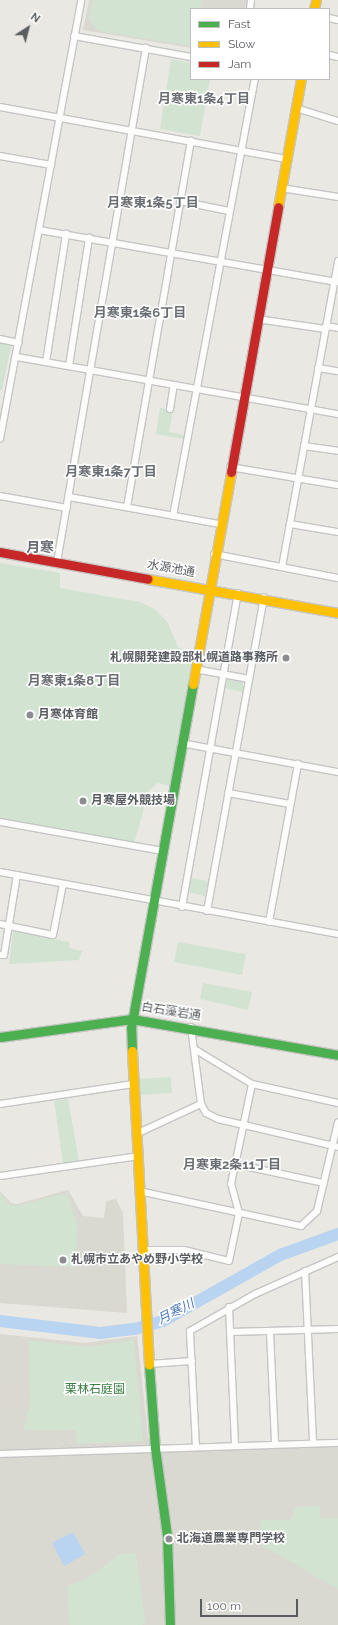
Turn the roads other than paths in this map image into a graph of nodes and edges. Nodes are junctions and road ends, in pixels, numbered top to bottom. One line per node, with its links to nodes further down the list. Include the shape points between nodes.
1 (81, 0): 2 (street)
2 (74, 36): 3 (street); 9 (street)
3 (146, 48): 4 (street); 11 (street)
4 (190, 57)
5 (255, 80): 13 (street)
6 (301, 80): 8 (street)
7 (0, 107): 9 (street)
8 (296, 108): 10 (street); 15 (street)
9 (60, 118): 11 (street); 16 (street)
10 (338, 120)
11 (132, 131): 12 (street); 24 (street)
12 (191, 141): 13 (street); 19 (street)
13 (241, 150): 15 (street); 20 (street)
14 (0, 156): 16 (street)
15 (286, 159): 17 (street)
16 (51, 165): 21 (street)
17 (281, 188): 18 (street); 28 (street)
18 (338, 198)
19 (180, 202): 20 (street); 25 (street)
20 (229, 211): 26 (street)
21 (39, 230): 22 (street); 34 (street)
22 (66, 234): 23 (street); 36 (street)
23 (89, 238): 24 (street); 37 (street)
24 (113, 242): 25 (street); 39 (street)
25 (170, 252): 26 (street); 41 (street)
26 (219, 261): 28 (street); 43 (street)
27 (338, 261): 29 (street)
28 (266, 270): 29 (street); 30 (street)
29 (336, 282): 31 (street)
30 (257, 319): 31 (street); 44 (street)
31 (326, 328): 32 (street); 38 (street)
32 (338, 328)
33 (0, 339): 34 (street)
34 (19, 343): 35 (street)
35 (17, 357): 36 (street); 48 (street)
36 (46, 362): 37 (street)
37 (69, 366): 39 (street)
38 (318, 368): 40 (street); 46 (street)
39 (90, 370): 41 (street); 56 (street)
40 (338, 371)
41 (148, 380): 42 (street); 57 (street)
42 (174, 385): 43 (street); 45 (street)
43 (195, 389): 44 (street); 59 (street)
44 (244, 398): 46 (street); 52 (street)
45 (170, 409)
46 (311, 409): 47 (street); 50 (street)
47 (338, 414)
48 (2, 423): 49 (street)
49 (0, 439)
50 (304, 446): 51 (street); 53 (street)
51 (338, 451)
52 (230, 467): 53 (street); 60 (street)
53 (297, 480): 54 (street); 61 (street)
54 (338, 485)
55 (0, 496): 58 (street)
56 (69, 497): 57 (street); 58 (street)
57 (127, 507): 59 (street)
58 (67, 508): 65 (street)
59 (172, 516): 60 (street)
60 (219, 524): 64 (street)
61 (290, 524): 62 (street); 66 (street)
62 (338, 532)
63 (0, 552): 65 (street, 水源池通)
64 (214, 554): 66 (street); 68 (street)
65 (57, 562): 68 (street, 水源池通)
66 (282, 567): 67 (street)
67 (338, 578)
68 (209, 588): 69 (street, 水源池通); 72 (street)
69 (238, 593): 70 (street, 水源池通); 73 (street)
70 (264, 598): 71 (street, 水源池通); 74 (street)
71 (338, 613)
72 (195, 669): 73 (street); 75 (street)
73 (223, 674): 74 (street); 76 (street)
74 (249, 679): 77 (street)
75 (181, 743): 76 (street); 83 (street)
76 (210, 748): 77 (street); 88 (street)
77 (235, 754): 78 (street); 80 (street)
78 (298, 764): 79 (street); 81 (street)
79 (338, 772)
80 (228, 793): 81 (street); 89 (street)
81 (290, 804): 90 (street)
82 (0, 822): 83 (street)
83 (162, 851): 87 (street)
84 (0, 872): 85 (street)
85 (17, 875): 86 (street); 92 (street)
86 (63, 884): 87 (street); 92 (street, via 53,935)
87 (154, 901): 88 (street); 95 (street)
88 (182, 907): 89 (street)
89 (207, 911): 90 (street)
90 (269, 922): 93 (street)
91 (0, 924): 92 (street)
92 (7, 926): 94 (street, via 4,955)
93 (338, 934)
94 (0, 954)
95 (132, 1019): 96 (street, 白石藻岩通); 97 (street, 白石藻岩通); 100 (street)
96 (191, 1027): 98 (street); 99 (street, 白石藻岩通)
97 (0, 1037)
98 (196, 1050): 101 (street); 104 (street)
99 (338, 1055)
100 (134, 1084): 103 (street); 107 (street)
101 (252, 1084): 102 (street); 106 (street)
102 (338, 1103)
103 (0, 1104)
104 (201, 1104): 106 (street, via 206,1113 218,1119); 107 (street)
105 (338, 1122): 108 (street)
106 (244, 1125): 108 (street); 110 (street)
107 (136, 1134): 109 (street)
108 (335, 1146): 112 (street)
109 (138, 1156): 111 (street); 113 (street)
110 (235, 1164): 112 (street); 114 (street, via 231,1184)
111 (0, 1176)
112 (324, 1184): 114 (street, via 315,1216 301,1226)
113 (139, 1191): 114 (street); 115 (street)
114 (239, 1213): 115 (street, via 229,1261 184,1250)
115 (142, 1250): 124 (street)
116 (338, 1257): 117 (street)
117 (305, 1271): 118 (street); 120 (street)
118 (229, 1307): 121 (street); 123 (street, via 190,1330)
119 (338, 1329): 120 (street)
120 (308, 1331): 122 (street); 127 (street)
121 (230, 1332): 122 (street); 128 (street)
122 (270, 1332): 126 (street)
123 (192, 1362): 124 (street); 129 (street)
124 (149, 1364): 130 (street)
125 (338, 1443): 127 (street)
126 (275, 1444): 127 (street); 128 (street)
127 (313, 1444)
128 (235, 1446): 129 (street)
129 (196, 1447): 130 (street)
130 (156, 1448): 131 (street); 132 (street, via 167,1536)
131 (0, 1454)
132 (170, 1625)

